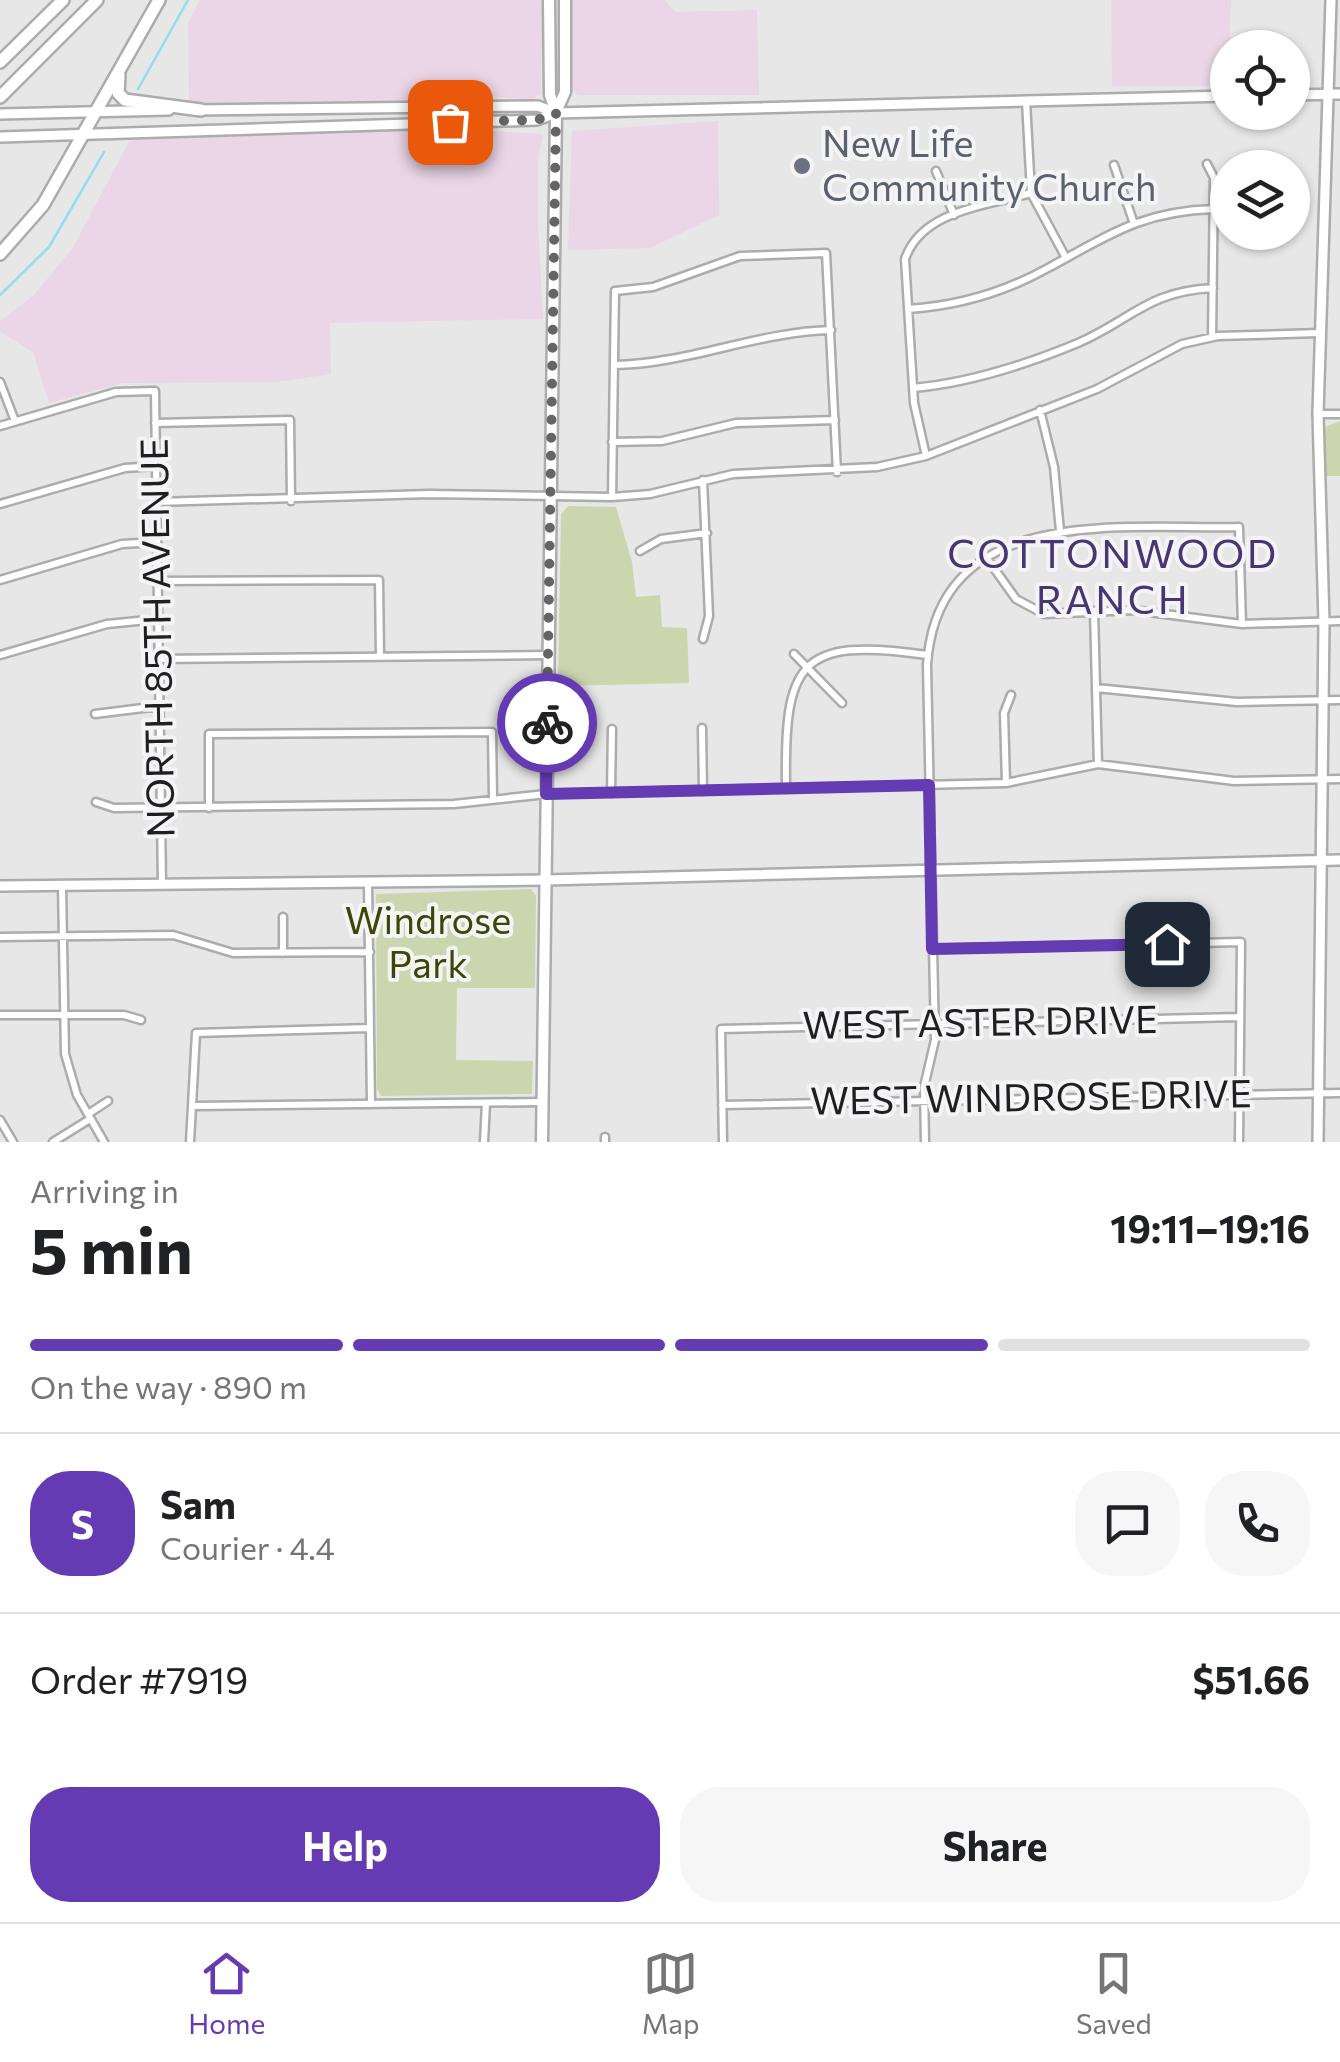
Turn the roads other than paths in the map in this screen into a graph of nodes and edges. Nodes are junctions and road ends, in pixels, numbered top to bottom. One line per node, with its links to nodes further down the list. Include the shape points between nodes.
1 (62, 0): 8 (highway)
2 (96, 0): 10 (highway)
3 (159, 0): 9 (highway)
4 (550, 0): 18 (main road, via 550,95)
5 (565, 0): 18 (main road, via 565,92)
6 (1332, 0): 7 (street)
7 (1335, 24): 12 (street)
8 (0, 62)
9 (120, 70): 16 (highway, via 118,92 125,100); 17 (highway)
10 (3, 94)
11 (1310, 94): 12 (street)
12 (1328, 94): 13 (street); 36 (street)
13 (1340, 94)
14 (1210, 96): 15 (street)
15 (1026, 101): 18 (street); 26 (street)
16 (202, 110): 17 (street); 18 (street, via 538,106)
17 (95, 112): 19 (street); 20 (highway)
18 (556, 113): 20 (street, via 537,120); 53 (main road)
19 (0, 114)
20 (82, 136): 21 (street); 31 (highway, via 42,205)
21 (0, 137)
22 (1207, 164): 24 (street)
23 (1114, 165): 29 (street)
24 (1210, 170)
25 (936, 171): 28 (street)
26 (1030, 193): 28 (street); 32 (street)
27 (1210, 209): 29 (street)
28 (954, 216): 34 (street, via 918,232 905,259)
29 (1133, 221): 32 (street)
30 (1213, 250): 33 (street)
31 (0, 254)
32 (1066, 258): 34 (street, via 966,302)
33 (1212, 288): 37 (street); 40 (street, via 1164,294 1081,342 1012,366 957,384)
34 (908, 309): 40 (street)
35 (831, 330): 38 (street, via 768,335 652,364); 38 (street, via 826,254 740,256 653,287 616,291); 44 (street)
36 (1319, 333): 37 (street); 42 (street)
37 (1212, 336): 41 (street)
38 (614, 365): 48 (street)
39 (0, 382): 45 (street)
40 (913, 388): 49 (street)
41 (1040, 410): 49 (street); 58 (street)
42 (1318, 414): 43 (street); 67 (street)
43 (1340, 414)
44 (835, 420): 48 (street, via 736,423 662,441); 51 (street)
45 (15, 421): 46 (street, NORTH 85TH AVENUE, via 116,392 155,390); 47 (street)
46 (155, 423): 50 (street, NORTH 85TH AVENUE); 55 (street, via 290,420)
47 (0, 426)
48 (612, 442): 54 (street)
49 (926, 456): 51 (street)
50 (156, 466): 56 (street, NORTH 85TH AVENUE); 57 (street, via 125,468)
51 (837, 472): 52 (street)
52 (703, 480): 54 (street); 59 (street)
53 (550, 497): 54 (street); 55 (street); 73 (main road)
54 (612, 497)
55 (292, 501): 56 (street)
56 (156, 502): 60 (street, NORTH 85TH AVENUE)
57 (0, 504)
58 (1060, 531): 62 (street, via 1019,540); 69 (street, via 1239,527)
59 (708, 534): 61 (street, via 661,539); 70 (street, via 709,616)
60 (157, 542): 63 (street, via 122,544); 64 (street, NORTH 85TH AVENUE)
61 (640, 552)
62 (986, 557): 65 (street, via 1008,591 1035,612); 74 (street, via 948,596)
63 (0, 580)
64 (158, 581): 66 (street, NORTH 85TH AVENUE); 75 (street, via 378,580)
65 (1094, 611): 69 (street); 78 (street)
66 (158, 619): 72 (street, via 118,622); 76 (street, NORTH 85TH AVENUE)
67 (1324, 622): 68 (street); 69 (street); 81 (street)
68 (1340, 622)
69 (1242, 624)
70 (702, 639)
71 (794, 654): 77 (street)
72 (0, 655)
73 (548, 655): 75 (street); 94 (main road)
74 (928, 655): 77 (street, via 856,647 834,651); 91 (street)
75 (380, 656): 76 (street)
76 (159, 659): 83 (street, NORTH 85TH AVENUE)
77 (808, 668): 82 (street); 92 (street, via 786,706)
78 (1096, 688): 81 (street, via 1238,702); 87 (street)
79 (1011, 695): 90 (street, via 1004,713)
80 (1340, 700): 81 (street)
81 (1323, 701): 88 (street)
82 (842, 703)
83 (159, 706): 84 (street); 98 (street, NORTH 85TH AVENUE)
84 (95, 714)
85 (702, 728): 93 (street)
86 (612, 730): 95 (street)
87 (1098, 764): 88 (street, via 1234,781); 90 (street)
88 (1322, 779): 89 (street); 100 (street)
89 (1340, 779)
90 (1006, 783): 91 (street)
91 (929, 785): 92 (street); 102 (street)
92 (786, 789): 93 (street)
93 (703, 791): 95 (street)
94 (546, 794): 95 (street); 96 (street); 103 (main road)
95 (610, 794)
96 (493, 799): 99 (street); 99 (street, via 492,732 209,734)
97 (96, 802): 98 (street)
98 (161, 808): 99 (street); 106 (street, NORTH 85TH AVENUE)
99 (209, 808)
100 (1321, 860): 101 (street); 102 (street); 121 (street)
101 (1340, 860)
102 (930, 870): 103 (street); 111 (street)
103 (546, 880): 104 (street); 125 (main road)
104 (368, 882): 106 (street); 112 (street)
105 (62, 885): 106 (street); 107 (street); 109 (street)
106 (162, 885)
107 (0, 886)
108 (283, 917): 113 (street)
109 (63, 936): 110 (street); 113 (street, via 174,935 233,953); 114 (street)
110 (0, 937)
111 (932, 949): 116 (street, via 1241,942); 118 (street)
112 (370, 952): 113 (street); 119 (street)
113 (283, 953)
114 (63, 1015): 115 (street); 117 (street); 130 (street, via 68,1068)
115 (0, 1016)
116 (1240, 1017): 118 (street, WEST ASTER DRIVE); 120 (street)
117 (140, 1020)
118 (935, 1025): 123 (street); 128 (street, WEST ASTER DRIVE, via 721,1030)
119 (370, 1028): 126 (street); 129 (street, via 196,1034)
120 (1240, 1093): 121 (street, WEST WINDROSE DRIVE); 123 (street, WEST WINDROSE DRIVE); 140 (street)
121 (1318, 1093): 122 (street, WEST WINDROSE DRIVE); 141 (street)
122 (1340, 1093)
123 (924, 1100): 128 (street, WEST WINDROSE DRIVE); 139 (street)
124 (108, 1101): 130 (street)
125 (543, 1102): 127 (street); 137 (main road)
126 (371, 1103): 127 (street); 129 (street)
127 (486, 1103): 136 (street)
128 (722, 1105): 138 (street)
129 (195, 1106): 135 (street)
130 (89, 1117): 133 (street); 134 (street)
131 (0, 1120): 132 (street)
132 (14, 1142)
133 (54, 1142)
134 (104, 1142)
135 (190, 1142)
136 (484, 1142)
137 (542, 1142)
138 (722, 1142)
139 (925, 1142)
140 (1239, 1142)
141 (1318, 1142)

